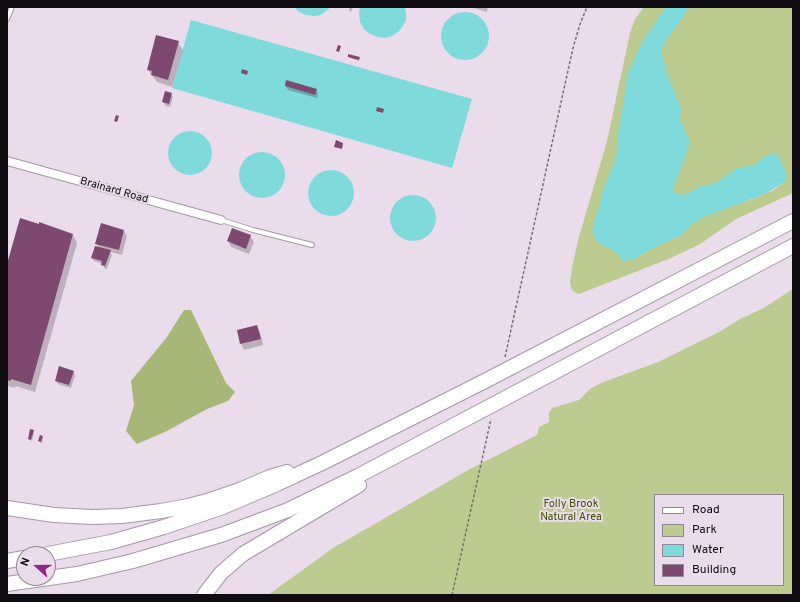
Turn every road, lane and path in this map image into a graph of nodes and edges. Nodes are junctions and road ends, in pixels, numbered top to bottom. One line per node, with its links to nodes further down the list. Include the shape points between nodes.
1 (12, 7): 3 (lane)
2 (587, 7): 9 (path, via 573,48)
3 (7, 19)
4 (7, 160): 5 (street, Brainard Road)
5 (221, 220): 7 (lane)
6 (793, 221): 12 (highway)
7 (312, 245)
8 (793, 246): 11 (highway)
9 (504, 357)
10 (491, 419): 17 (path)
11 (415, 446): 15 (highway, via 305,502 221,535 113,566); 16 (highway, via 378,475 243,554 221,573)
12 (330, 459): 13 (highway, via 182,508 92,517 36,514); 14 (highway, via 223,507 177,523 111,542)
13 (7, 508)
14 (56, 552)
15 (11, 585)
16 (204, 595)
17 (452, 595)

